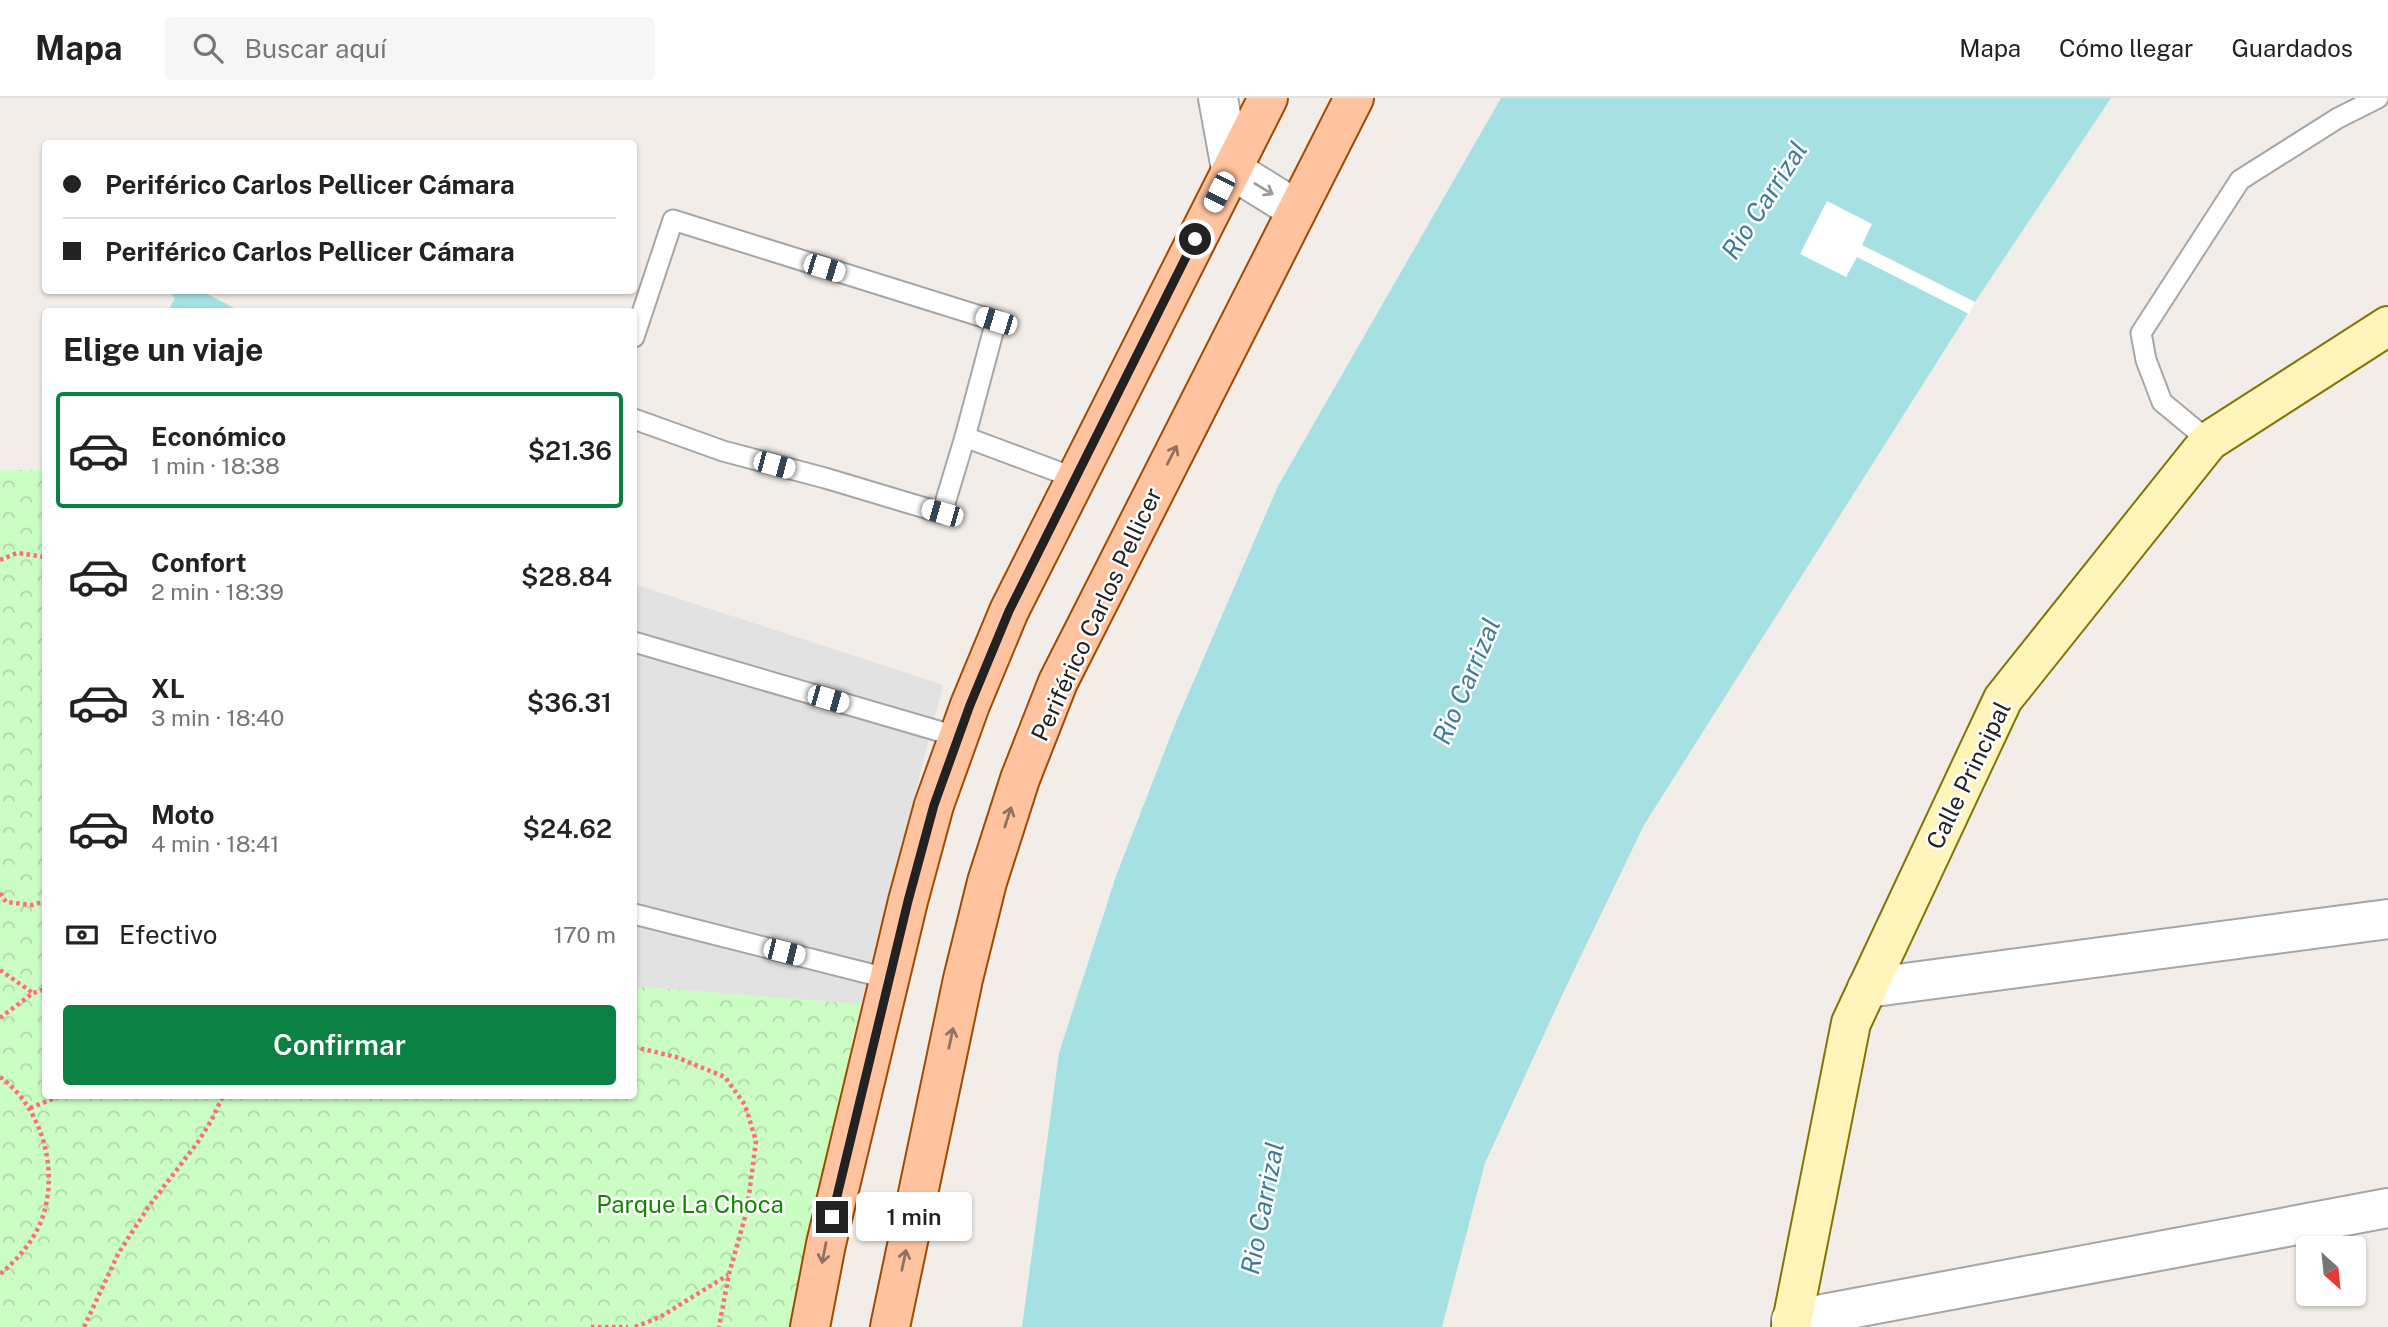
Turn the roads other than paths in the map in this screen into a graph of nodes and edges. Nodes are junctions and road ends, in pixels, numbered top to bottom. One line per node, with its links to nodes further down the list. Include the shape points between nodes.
1 (1218, 98): 5 (street)
2 (1268, 98): 5 (main road)
3 (1354, 98): 6 (main road, Periférico Carlos Pellicer)
4 (2378, 98): 11 (lane, via 2240,180 2141,333 2162,402)
5 (1231, 169): 6 (street, one-way to 6); 12 (main road)
6 (1297, 210): 22 (main road, Periférico Carlos Pellicer, one-way to 6, via 963,979 987,881 1020,779 1058,682)
7 (2388, 326): 11 (main road, Calle Principal)
8 (637, 328): 10 (lane, via 673,220 996,321)
9 (637, 420): 10 (lane, via 723,451 942,513)
10 (965, 437): 12 (lane)
11 (2209, 441): 18 (main road, Calle Principal, via 2003,699)
12 (1075, 478): 14 (main road, via 1009,611)
13 (637, 643): 14 (lane)
14 (959, 737): 17 (main road, via 934,805)
15 (637, 915): 17 (lane)
16 (2388, 919): 18 (street)
17 (890, 979): 21 (main road, one-way to 21)
18 (1867, 988): 20 (main road, Calle Principal, via 1851,1023)
19 (2388, 1208): 20 (street)
20 (1791, 1324)
21 (810, 1327)
22 (890, 1327)

